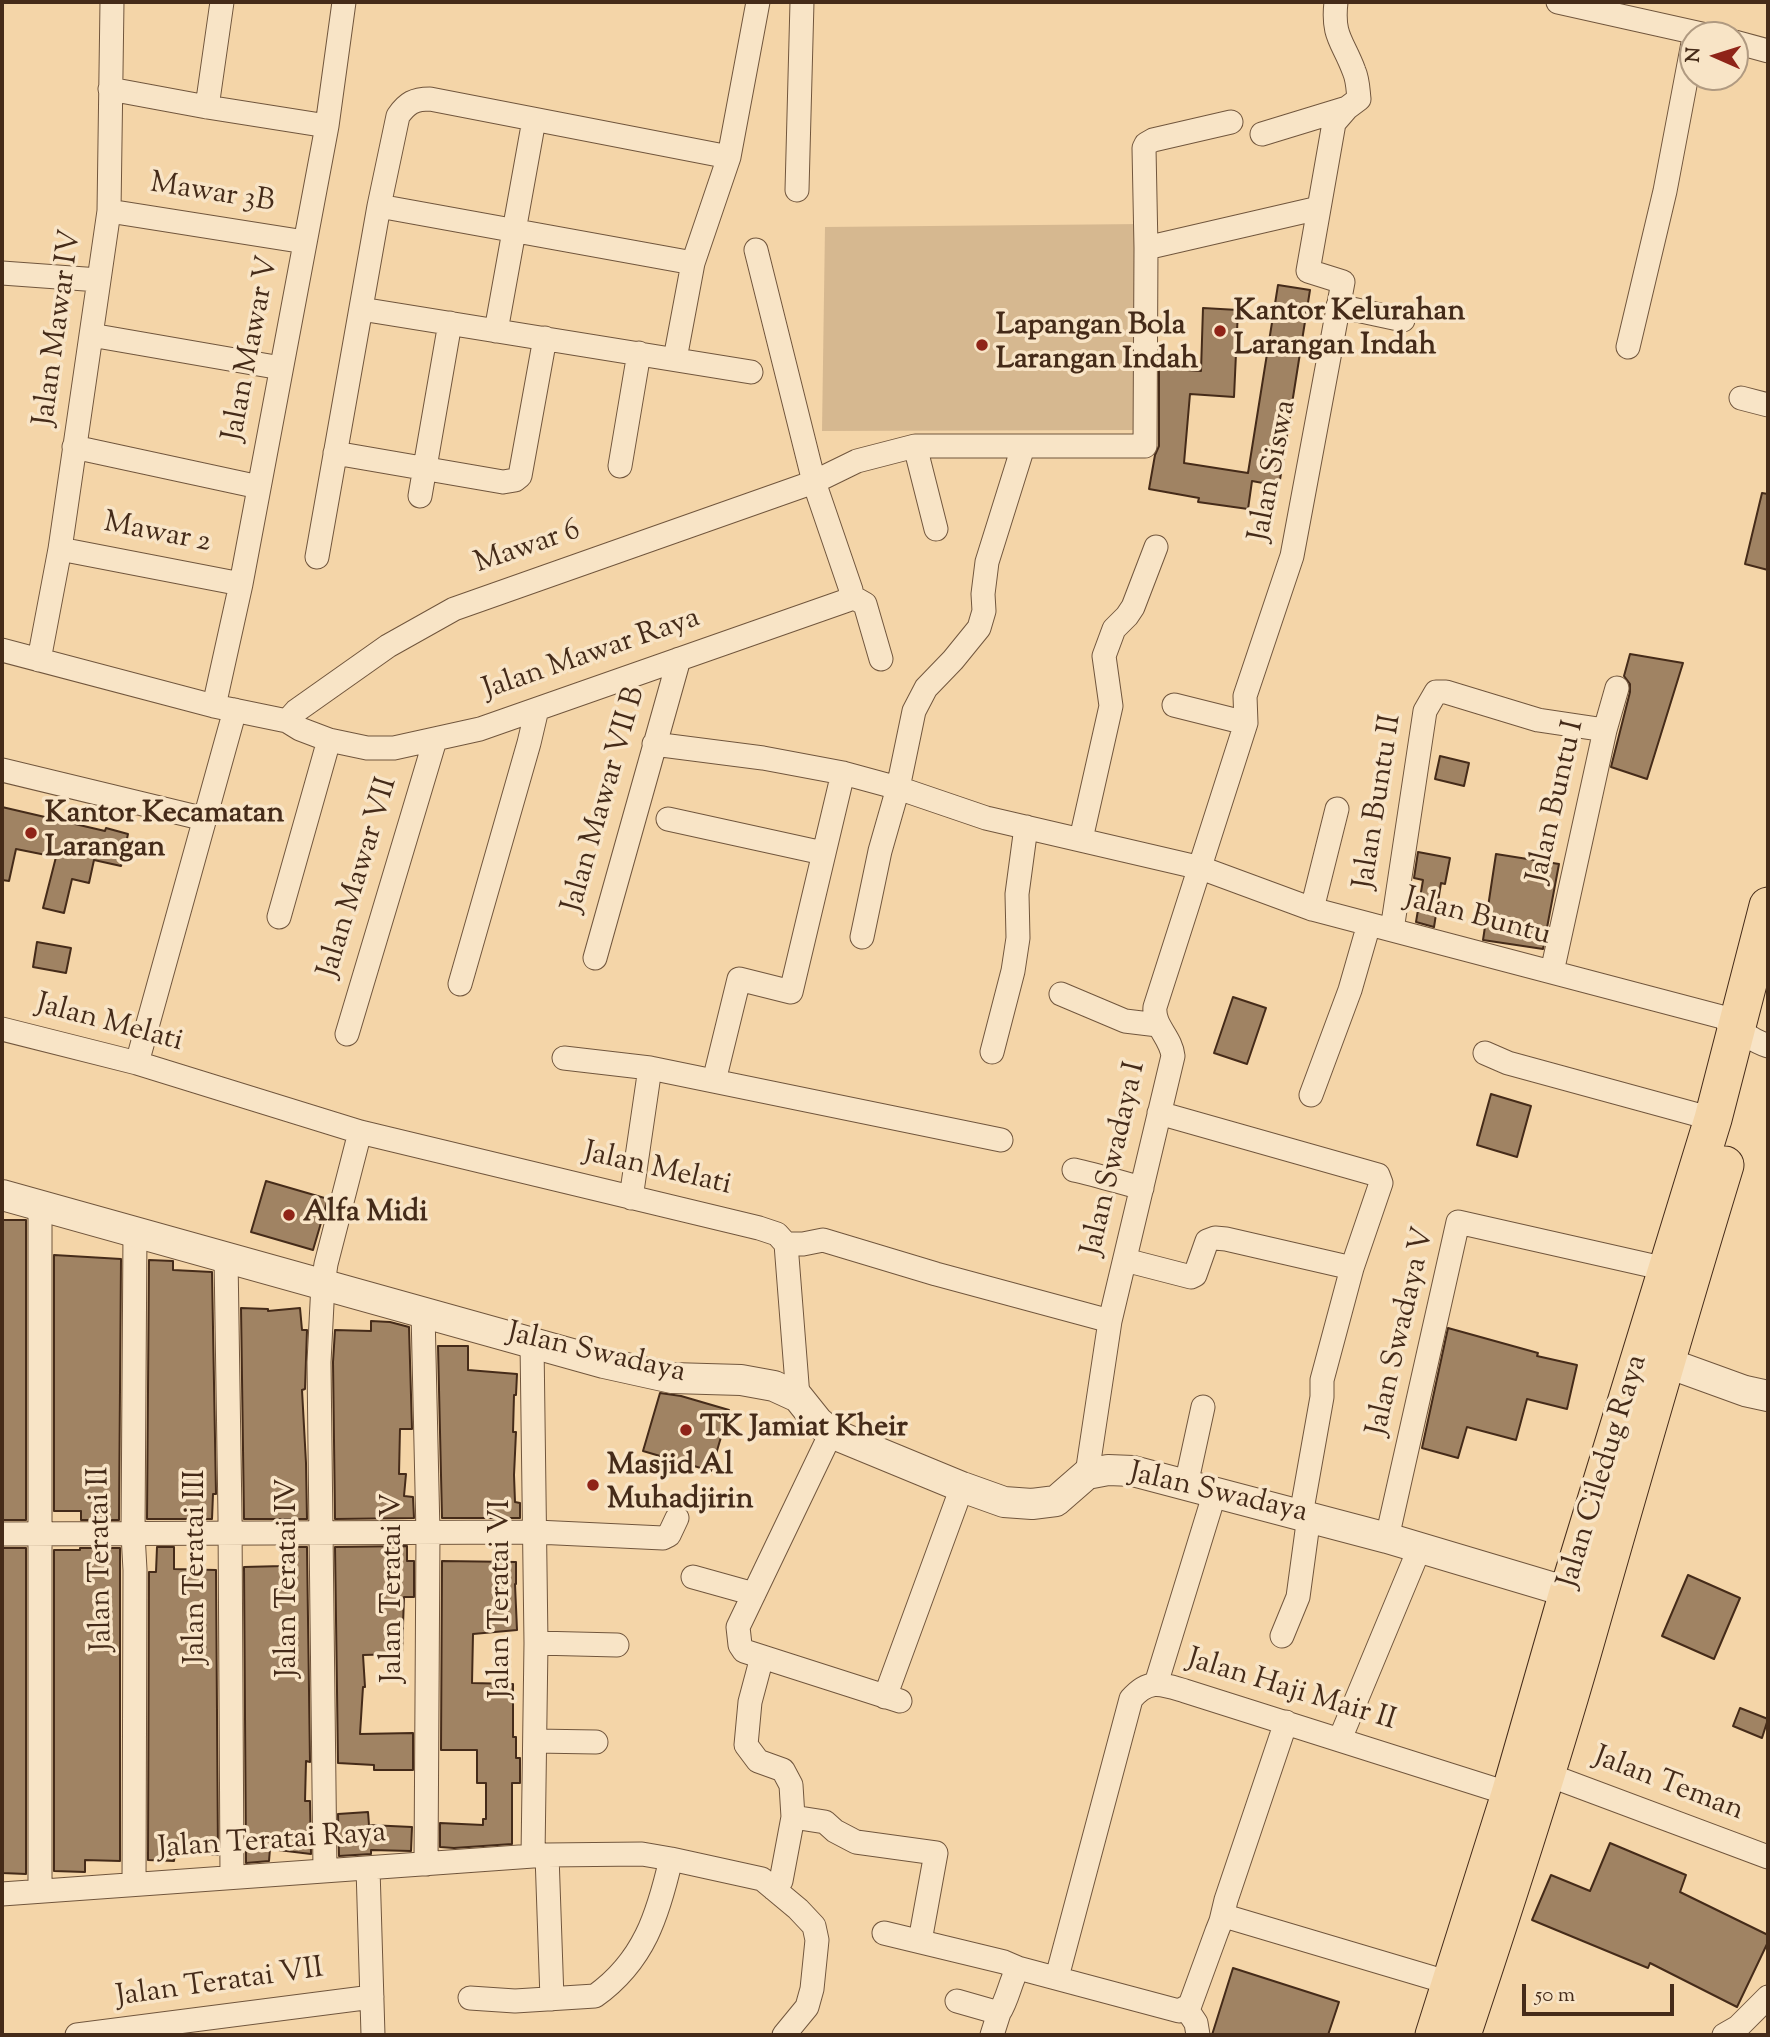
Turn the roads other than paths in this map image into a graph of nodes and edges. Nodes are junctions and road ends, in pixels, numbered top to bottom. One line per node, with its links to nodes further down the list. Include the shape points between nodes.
1 (112, 2): 12 (street, Jalan Mawar IV)
2 (222, 2): 14 (street)
3 (344, 2): 18 (street, Jalan Mawar V)
4 (758, 2): 20 (street)
5 (802, 2): 21 (street)
6 (1336, 2): 15 (street, Jalan Siswa, via 1336,32 1355,73 1359,99)
7 (1558, 2): 8 (street)
8 (1617, 8): 9 (street)
9 (1679, 30)
10 (1749, 46): 11 (street)
11 (1768, 51)
12 (110, 89): 14 (street); 24 (street, Jalan Mawar IV)
13 (1686, 91): 39 (street)
14 (207, 107): 18 (street)
15 (1347, 108): 19 (street); 23 (street, Jalan Siswa, via 1334,123)
16 (534, 121): 20 (street); 22 (street, via 416,99 398,116); 25 (street)
17 (1231, 122): 27 (street, via 1146,144)
18 (327, 126): 26 (street, Jalan Mawar V)
19 (1262, 134)
20 (729, 157): 29 (street)
21 (797, 190)
22 (379, 206): 25 (street); 33 (street)
23 (1319, 208): 27 (street); 32 (street, Jalan Siswa, via 1308,271 1343,282)
24 (109, 211): 26 (street, Mawar 3B); 31 (street, Jalan Mawar IV)
25 (514, 231): 29 (street); 36 (street)
26 (305, 242): 42 (street, Jalan Mawar V)
27 (1146, 248): 48 (street, Mawar 6, via 1145,446)
28 (756, 250): 52 (street)
29 (693, 263): 41 (street)
30 (2, 273): 31 (street)
31 (99, 280): 37 (street, Jalan Mawar IV)
32 (1338, 306): 34 (street); 70 (street, Jalan Siswa, via 1292,556 1245,696)
33 (361, 309): 35 (street); 49 (street)
34 (1403, 320)
35 (450, 323): 36 (street); 51 (street)
36 (496, 331): 38 (street)
37 (91, 335): 42 (street); 47 (street, Jalan Mawar IV)
38 (545, 338): 40 (street); 51 (street, via 520,475 503,482)
39 (1628, 347)
40 (639, 354): 41 (street); 50 (street)
41 (675, 359): 43 (street)
42 (281, 368): 53 (street, Jalan Mawar V)
43 (751, 372)
44 (1741, 398): 45 (street)
45 (1768, 405)
46 (915, 446): 48 (street, Mawar 6); 52 (street, Mawar 6, via 857,461); 55 (street)
47 (75, 447): 53 (street); 57 (street, Jalan Mawar IV)
48 (1023, 447): 77 (street, via 987,562 979,628 926,688 914,711)
49 (335, 453): 51 (street); 58 (street)
50 (620, 466)
51 (425, 470): 54 (street)
52 (814, 482): 60 (street); 69 (street, Mawar 6, via 454,609 388,646)
53 (259, 487): 59 (street, Jalan Mawar V)
54 (420, 496)
55 (936, 529)
56 (1156, 547): 82 (street, via 1133,607 1114,629 1104,656 1111,706)
57 (60, 549): 59 (street, Mawar 2); 64 (street, Jalan Mawar IV)
58 (317, 557)
59 (241, 584): 67 (street, Jalan Mawar V)
60 (850, 596): 62 (street, Jalan Mawar Raya); 63 (street, via 865,604)
61 (2, 650): 64 (street, Jalan Mawar Raya)
62 (679, 659): 68 (street, Jalan Mawar Raya); 74 (street, Jalan Mawar VII B)
63 (881, 659)
64 (39, 660): 67 (street, Jalan Mawar Raya)
65 (1617, 688): 71 (street, Jalan Buntu I)
66 (1174, 705): 70 (street)
67 (225, 708): 69 (street, Jalan Mawar Raya); 79 (street, Jalan Mawar V)
68 (537, 709): 73 (street, Jalan Mawar Raya); 93 (street)
69 (287, 721): 72 (street, Jalan Mawar Raya)
70 (1246, 723): 84 (street, Jalan Siswa)
71 (1605, 730): 89 (street, Jalan Buntu II, via 1538,720 1436,692 1425,711); 92 (street, Jalan Buntu I)
72 (329, 740): 73 (street, Jalan Mawar Raya, via 367,748); 87 (street)
73 (435, 740): 98 (street, Jalan Mawar VII)
74 (654, 744): 76 (street, Jalan Buntu); 91 (street, Jalan Mawar VII B)
75 (2, 770): 79 (street)
76 (843, 773): 77 (street, Jalan Buntu); 83 (street)
77 (898, 788): 81 (street, Jalan Buntu); 90 (street)
78 (1337, 809): 86 (street)
79 (205, 819): 102 (street, Jalan Mawar V)
80 (668, 819): 83 (street)
81 (1026, 827): 82 (street, Jalan Buntu); 99 (street, via 1017,894 1018,938)
82 (1081, 839): 84 (street, Jalan Buntu)
83 (823, 853): 104 (street, via 791,992 739,979)
84 (1201, 868): 86 (street, Jalan Buntu); 95 (street, Jalan Swadaya I, via 1155,1007)
85 (1768, 906): 97 (main road, Jalan Ciledug Raya)
86 (1312, 909): 88 (street, Jalan Buntu)
87 (279, 916)
88 (1369, 924): 89 (street, Jalan Buntu); 105 (street)
89 (1392, 930): 92 (street, Jalan Buntu)
90 (862, 937)
91 (595, 958)
92 (1552, 972): 97 (street, Jalan Buntu, via 1722,1017)
93 (460, 984)
94 (1061, 994): 95 (street, via 1125,1021)
95 (1158, 1025): 106 (street, Jalan Swadaya I, via 1173,1056)
96 (2, 1028): 102 (street, Jalan Melati)
97 (1758, 1031): 107 (main road, Jalan Ciledug Raya); 125 (main road, Jalan Ciledug Raya, via 1727,1158)
98 (347, 1034)
99 (992, 1052)
100 (1485, 1053): 107 (street)
101 (564, 1058): 103 (street)
102 (137, 1063): 108 (street, Jalan Melati)
103 (650, 1068): 104 (street); 113 (street)
104 (714, 1081): 109 (street)
105 (1311, 1095)
106 (1159, 1113): 111 (street, Jalan Swadaya I); 119 (street, via 1378,1175 1381,1183)
107 (1713, 1119): 120 (main road, Jalan Ciledug Raya)
108 (360, 1132): 113 (street, Jalan Melati); 121 (street)
109 (1001, 1140)
110 (1074, 1170): 111 (street)
111 (1142, 1188): 118 (street, Jalan Swadaya I)
112 (2, 1195): 114 (street, Jalan Swadaya)
113 (631, 1198): 116 (street, Jalan Melati, via 759,1228 777,1234)
114 (40, 1205): 115 (street, Jalan Swadaya); 139 (street)
115 (135, 1232): 117 (street, Jalan Swadaya); 140 (street, Jalan Teratai II)
116 (786, 1244): 123 (street, via 823,1240); 127 (street)
117 (226, 1257): 121 (street, Jalan Swadaya); 141 (street, Jalan Teratai III)
118 (1125, 1260): 119 (street, via 1191,1277 1207,1241 1226,1238); 123 (street, Jalan Swadaya I)
119 (1352, 1268): 134 (street, via 1322,1380)
120 (1666, 1269): 143 (street, Jalan Swadaya V, via 1458,1222); 146 (main road, Jalan Ciledug Raya)
121 (323, 1284): 122 (street, Jalan Swadaya); 142 (street, Jalan Teratai IV, via 319,1362)
122 (423, 1312): 124 (street, Jalan Swadaya); 137 (street, Jalan Teratai V)
123 (1110, 1321): 130 (street, Jalan Swadaya I)
124 (533, 1343): 127 (street, Jalan Swadaya, via 672,1378 741,1380 774,1386); 136 (street, Jalan Teratai VI)
125 (1665, 1362): 126 (street); 157 (main road, Jalan Ciledug Raya)
126 (1768, 1396)
127 (799, 1397): 129 (street, Jalan Swadaya)
128 (1203, 1407): 131 (street)
129 (831, 1433): 132 (street, Jalan Swadaya); 147 (street)
130 (1087, 1474): 131 (street, Jalan Swadaya, via 1133,1471); 132 (street, Jalan Swadaya, via 1056,1501 1032,1504 1004,1502)
131 (1186, 1485): 133 (street, Jalan Swadaya)
132 (962, 1487): 151 (street, via 892,1699)
133 (1215, 1492): 134 (street, Jalan Swadaya); 152 (street)
134 (1305, 1515): 143 (street, Jalan Swadaya); 148 (street, via 1298,1597)
135 (677, 1518): 136 (street, via 663,1538)
136 (536, 1532): 137 (street); 149 (street, Jalan Teratai VI)
137 (428, 1533): 142 (street); 163 (street, Jalan Teratai V)
138 (2, 1534): 139 (street)
139 (40, 1534): 140 (street); 169 (street)
140 (132, 1534): 141 (street); 167 (street, Jalan Teratai II)
141 (230, 1534): 142 (street); 166 (street, Jalan Teratai III)
142 (322, 1534): 165 (street, Jalan Teratai IV)
143 (1387, 1538): 144 (street, Jalan Swadaya)
144 (1420, 1547): 146 (street, Jalan Swadaya); 154 (street)
145 (692, 1577): 147 (street)
146 (1568, 1592): 158 (main road, Jalan Ciledug Raya)
147 (754, 1594): 151 (street, via 738,1637 744,1651)
148 (1282, 1636)
149 (536, 1643): 150 (street); 155 (street, Jalan Teratai VI)
150 (617, 1645)
151 (762, 1657): 159 (street, via 750,1702 747,1745 758,1761 783,1770 791,1785)
152 (1156, 1685): 153 (street, Jalan Haji Mair II); 175 (street, Jalan Haji Mair II, via 1139,1689 1131,1699)
153 (1286, 1722): 154 (street, Jalan Haji Mair II); 171 (street)
154 (1340, 1739): 158 (street, Jalan Haji Mair II)
155 (535, 1741): 156 (street); 160 (street, Jalan Teratai VI)
156 (596, 1742)
157 (1546, 1774): 161 (street, Jalan Teman); 176 (main road, Jalan Ciledug Raya)
158 (1510, 1794): 176 (main road, Jalan Ciledug Raya)
159 (793, 1817): 168 (street, via 781,1881); 173 (street, via 825,1822 856,1842 936,1853)
160 (540, 1855): 162 (street, Jalan Teratai Raya); 163 (street, Jalan Teratai Raya); 180 (street, Jalan Teratai VI)
161 (1768, 1857)
162 (671, 1858): 168 (street, Jalan Teratai Raya, via 762,1879); 180 (street, via 646,1940 634,1958 595,1996)
163 (426, 1864): 164 (street, Jalan Teratai Raya)
164 (368, 1868): 165 (street, Jalan Teratai Raya); 177 (street)
165 (325, 1871): 166 (street, Jalan Teratai Raya)
166 (232, 1877): 167 (street, Jalan Teratai Raya)
167 (134, 1884): 169 (street, Jalan Teratai Raya)
168 (774, 1889): 187 (street, Jalan Teratai Raya, via 814,1926 817,1940 807,2007)
169 (40, 1891): 170 (street, Jalan Teratai Raya)
170 (2, 1894)
171 (1221, 1921): 176 (street, via 1234,1918); 182 (street)
172 (884, 1933): 173 (street)
173 (920, 1941): 174 (street)
174 (1018, 1968): 175 (street); 183 (street)
175 (1057, 1977): 182 (street, via 1179,2011)
176 (1463, 1988): 190 (main road, Jalan Ciledug Raya); 191 (main road, Jalan Ciledug Raya)
177 (372, 1997): 185 (street, Jalan Teratai VII); 186 (street)
178 (470, 1997): 180 (street)
179 (1768, 1997): 184 (street)
180 (552, 1999)
181 (957, 2001): 183 (street)
182 (1186, 2008): 189 (street)
183 (999, 2013): 188 (street)
184 (1737, 2032)
185 (77, 2035)
186 (373, 2035)
187 (784, 2035)
188 (992, 2035)
189 (1198, 2035)
190 (1434, 2035)
191 (1462, 2035)

